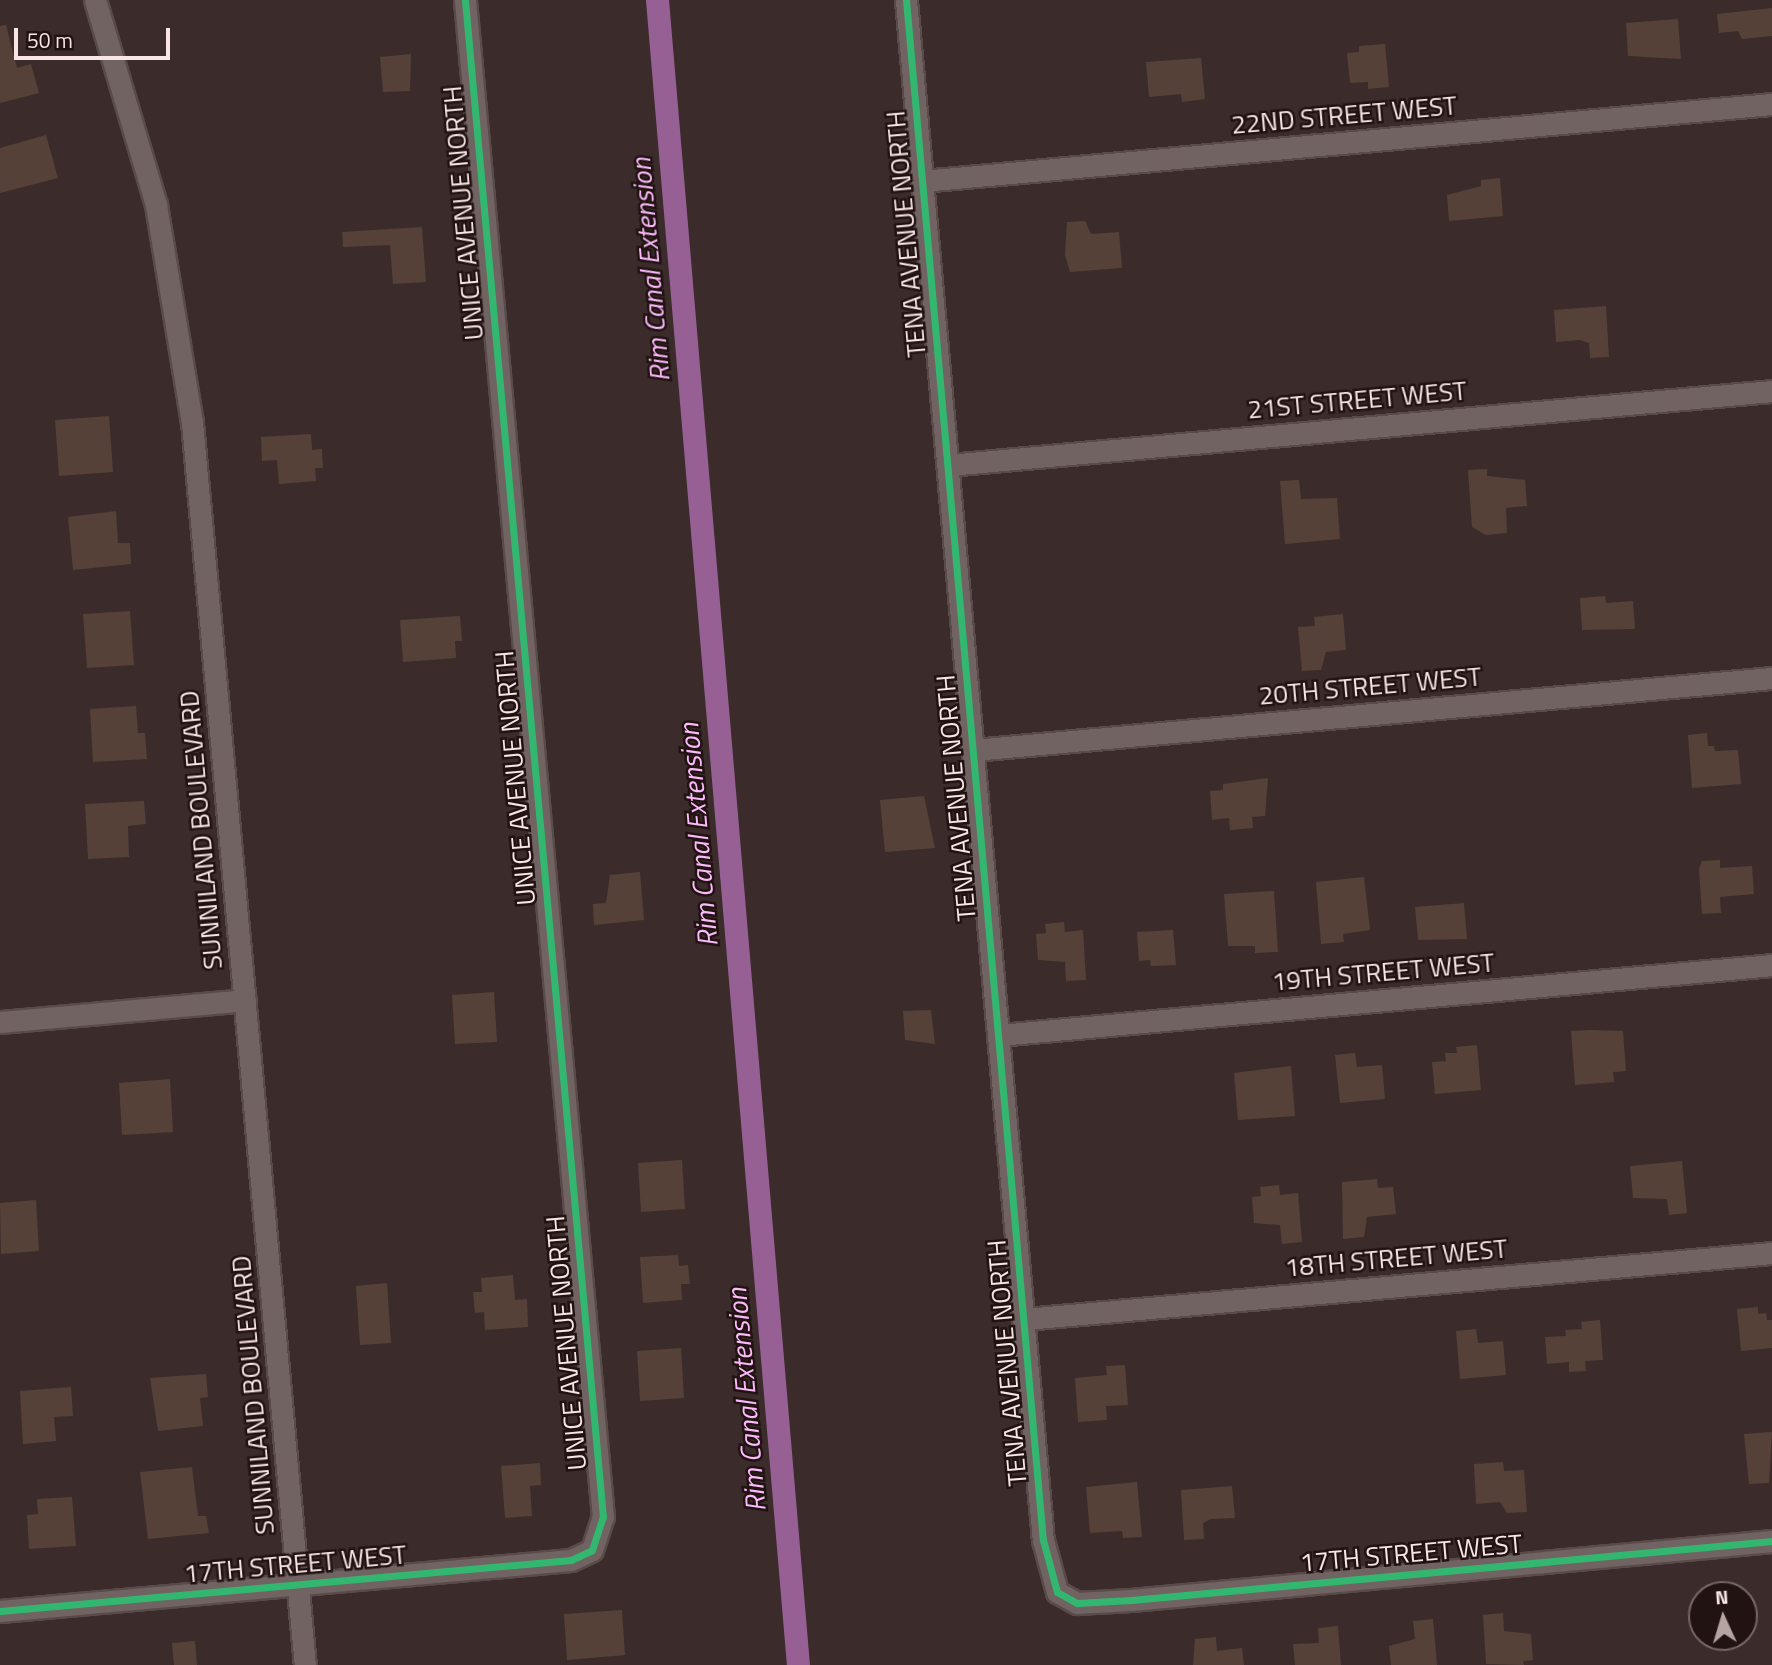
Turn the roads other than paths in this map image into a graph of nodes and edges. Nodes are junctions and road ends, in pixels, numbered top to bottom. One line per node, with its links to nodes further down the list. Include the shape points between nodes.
1 (95, 0): 11 (street, SUNNILAND BOULEVARD, via 140,141 174,299 192,422)
2 (465, 0): 17 (street, UNICE AVENUE NORTH, via 603,1517)
3 (906, 0): 5 (street, TENA AVENUE NORTH)
4 (1772, 104): 5 (street, 22ND STREET WEST)
5 (922, 181): 7 (street, TENA AVENUE NORTH)
6 (1772, 391): 7 (street, 21ST STREET WEST)
7 (948, 465): 9 (street, TENA AVENUE NORTH)
8 (1772, 678): 9 (street, 20TH STREET WEST)
9 (973, 750): 13 (street, TENA AVENUE NORTH)
10 (1772, 965): 13 (street, 19TH STREET WEST)
11 (245, 1000): 12 (street); 18 (street, SUNNILAND BOULEVARD)
12 (0, 1022)
13 (999, 1035): 15 (street, TENA AVENUE NORTH)
14 (1772, 1253): 15 (street, 18TH STREET WEST)
15 (1025, 1319): 19 (street, TENA AVENUE NORTH, via 1043,1540)
16 (1772, 1541): 19 (street, 17TH STREET WEST, via 1131,1600 1077,1603)
17 (592, 1550): 18 (street, 17TH STREET WEST, via 571,1560)
18 (298, 1584): 20 (street, 17TH STREET WEST); 21 (street, SUNNILAND BOULEVARD)
19 (1058, 1591)
20 (0, 1611)
21 (305, 1665)

